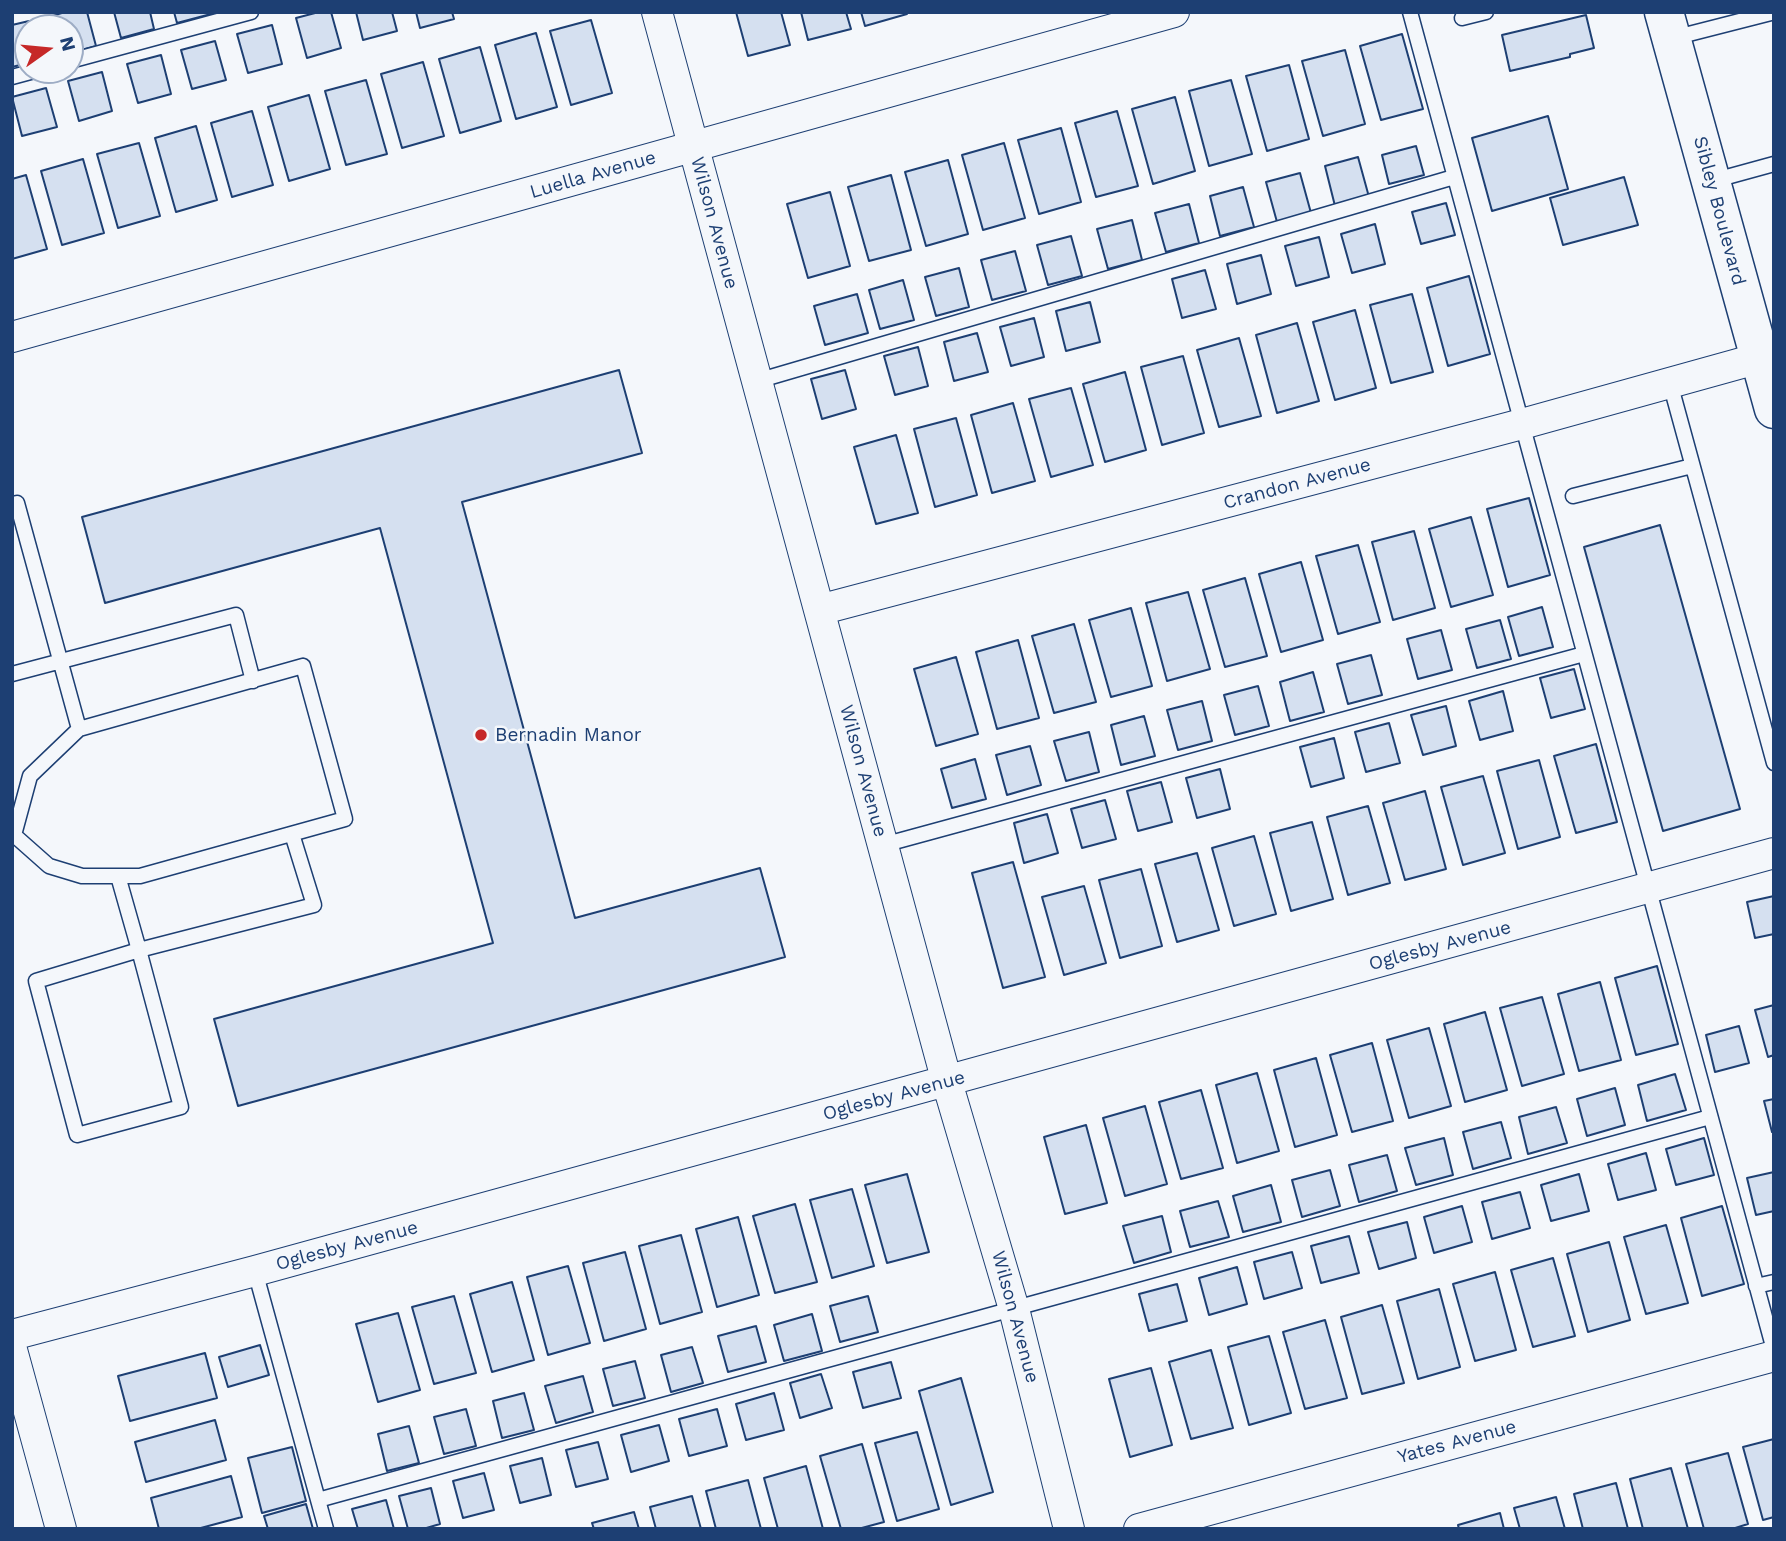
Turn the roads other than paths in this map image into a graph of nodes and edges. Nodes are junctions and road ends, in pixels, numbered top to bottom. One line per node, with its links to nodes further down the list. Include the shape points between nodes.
1 (251, 12): 9 (lane)
2 (657, 12): 10 (street, Wilson Avenue)
3 (1174, 12): 10 (street, Luella Avenue)
4 (1410, 12): 12 (lane)
5 (1486, 12): 7 (lane)
6 (1772, 17): 8 (lane)
7 (1462, 18)
8 (1668, 25): 13 (main road, Sibley Boulevard)
9 (84, 57)
10 (694, 147): 14 (street, Luella Avenue); 16 (street, Wilson Avenue)
11 (1774, 164): 13 (lane)
12 (1454, 177): 16 (lane); 19 (lane)
13 (1711, 181): 15 (main road, Sibley Boulevard)
14 (12, 337)
15 (1767, 356): 17 (street, Crandon Avenue); 18 (main road, Sibley Boulevard)
16 (757, 381): 23 (street, Wilson Avenue)
17 (1670, 383): 19 (street, Crandon Avenue); 20 (lane)
18 (1774, 409)
19 (1522, 424): 23 (street, Crandon Avenue); 24 (lane)
20 (1692, 466): 21 (lane); 29 (lane)
21 (1573, 496)
22 (12, 504): 25 (lane, via 17,503)
23 (819, 610): 32 (street, Wilson Avenue)
24 (1584, 654): 32 (lane); 35 (lane)
25 (60, 660): 26 (lane); 27 (lane, via 236,615); 28 (lane)
26 (12, 674)
27 (253, 681): 28 (lane); 30 (lane, via 303,666 345,819)
28 (79, 729): 31 (lane, via 30,776)
29 (1774, 763)
30 (292, 834): 34 (lane, via 140,877); 36 (lane, via 314,905)
31 (13, 835): 34 (lane, via 49,866 82,876)
32 (883, 845): 37 (street, Wilson Avenue)
33 (1774, 853): 35 (street, Oglesby Avenue)
34 (118, 876): 36 (lane)
35 (1648, 889): 37 (street, Oglesby Avenue); 38 (lane)
36 (139, 950): 36 (lane, via 181,1107 77,1135 36,981)
37 (947, 1082): 39 (street, Oglesby Avenue); 42 (street, Wilson Avenue)
38 (1710, 1117): 41 (lane); 42 (lane)
39 (256, 1271): 43 (street, Oglesby Avenue); 47 (lane)
40 (1774, 1282): 41 (lane)
41 (1756, 1286): 45 (lane)
42 (1014, 1309): 47 (lane); 50 (street, Wilson Avenue)
43 (12, 1335)
44 (12, 1350): 48 (street)
45 (1774, 1350)
46 (1774, 1356): 51 (street, Yates Avenue)
47 (318, 1500): 49 (lane)
48 (61, 1529)
49 (326, 1529)
50 (1069, 1529)
51 (1139, 1529)

